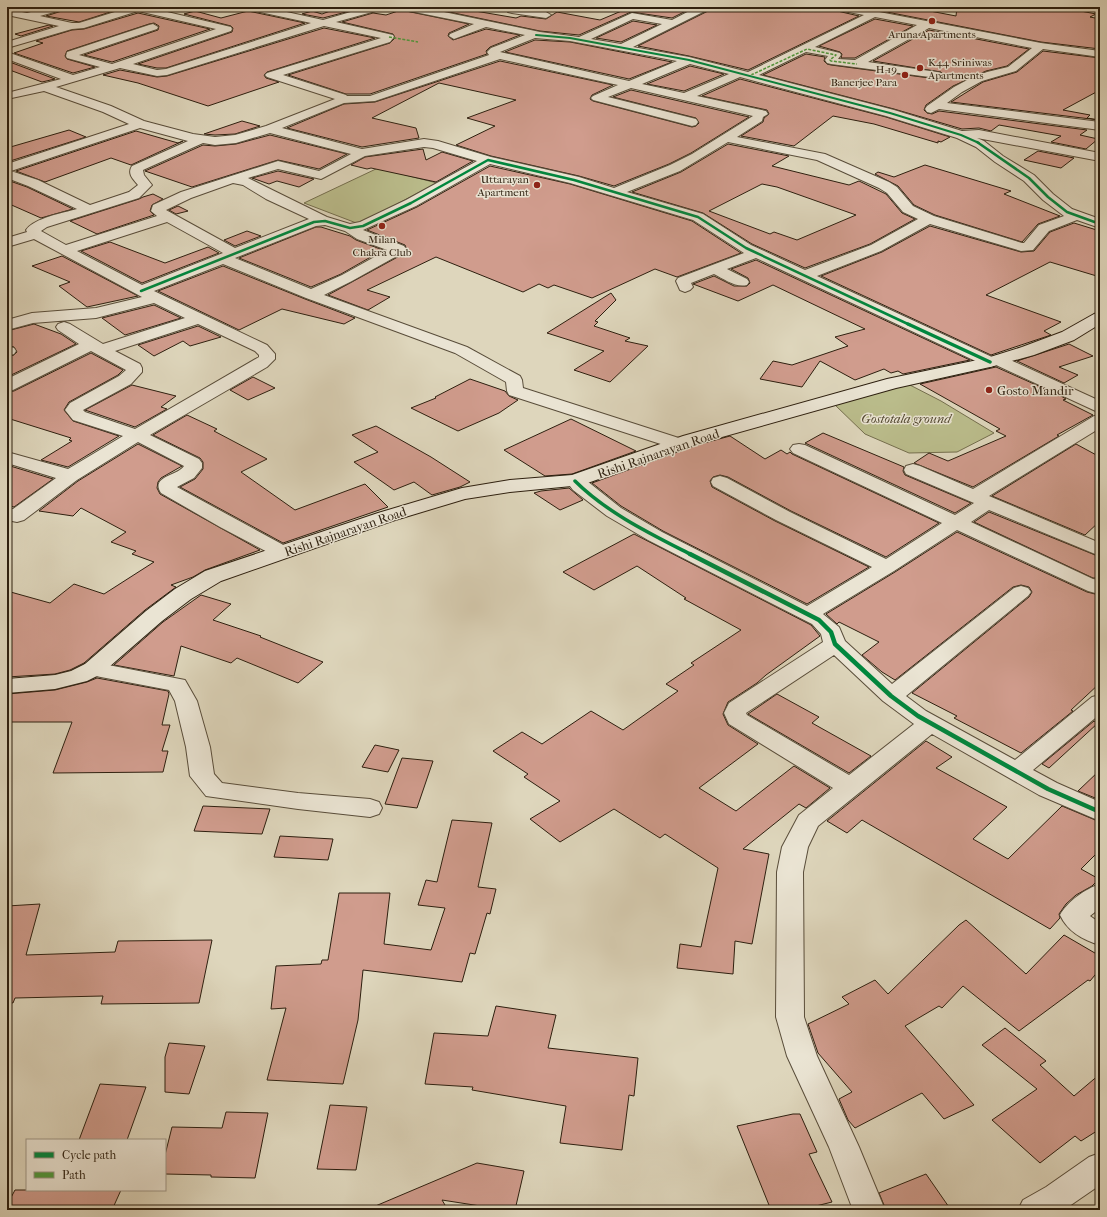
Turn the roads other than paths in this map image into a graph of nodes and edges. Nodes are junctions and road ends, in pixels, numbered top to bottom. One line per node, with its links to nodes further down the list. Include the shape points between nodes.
1 (61, 7): 15 (street)
2 (140, 7): 24 (street, via 80,26); 42 (street, via 231,29)
3 (250, 7): 20 (street)
4 (510, 7): 14 (street, via 512,10)
5 (705, 7): 22 (street)
6 (837, 7): 13 (street)
7 (374, 8): 12 (street); 20 (street)
8 (902, 10): 16 (street)
9 (474, 11): 17 (street)
10 (7, 12): 15 (street)
11 (404, 12): 17 (street); 18 (street)
12 (390, 14)
13 (874, 14): 16 (street); 36 (street)
14 (546, 15)
15 (26, 17): 19 (street); 24 (street)
16 (888, 17): 23 (street)
17 (460, 18): 21 (street)
18 (418, 20)
19 (7, 23)
20 (323, 23): 31 (street); 50 (street, via 389,37 271,75 342,97)
21 (486, 23): 27 (street); 29 (street)
22 (673, 23): 32 (street, via 632,16); 35 (street)
23 (926, 25): 34 (street); 41 (street)
24 (72, 26): 33 (street)
25 (153, 26): 42 (street, via 71,54)
26 (445, 26): 27 (street)
27 (465, 31): 30 (street)
28 (250, 34): 31 (street)
29 (536, 35): 32 (street, via 549,34); 39 (street, via 492,52)
30 (454, 36)
31 (274, 39): 42 (street, via 167,72 157,73)
32 (580, 40): 35 (street)
33 (7, 45)
34 (1042, 46): 37 (street); 51 (street, via 1007,72 989,74 960,88 946,97)
35 (622, 48): 40 (street)
36 (807, 49): 41 (street, via 836,55 831,62); 43 (street)
37 (1100, 54)
38 (7, 55): 45 (street)
39 (500, 55): 46 (street); 50 (street, via 371,98)
40 (689, 60): 43 (street); 46 (street)
41 (857, 64): 44 (street)
42 (116, 66): 45 (street)
43 (746, 74): 49 (street); 52 (street)
44 (937, 75)
45 (74, 79): 47 (street)
46 (629, 85): 49 (street); 53 (street, via 591,96)
47 (46, 87): 48 (street); 54 (street)
48 (7, 96)
49 (686, 97): 58 (street, via 760,116)
50 (342, 100): 56 (street)
51 (939, 106): 52 (street, via 928,111); 55 (street)
52 (917, 121): 57 (street)
53 (692, 122)
54 (140, 124): 59 (street); 63 (street)
55 (1100, 126)
56 (270, 129): 59 (street, via 226,141); 60 (street)
57 (961, 134): 61 (street, via 979,134); 70 (street, via 1029,178 1060,207)
58 (726, 138): 66 (street, via 675,168); 71 (street, via 821,157 884,185 892,190 908,209)
59 (202, 139): 67 (street, via 137,169 137,176 145,185)
60 (362, 153): 62 (street, via 424,143); 65 (street, via 321,176 278,165)
61 (1100, 157)
62 (488, 160): 66 (street); 74 (street, via 411,203 363,226)
63 (7, 168)
64 (7, 174): 68 (street, via 33,183)
65 (232, 179): 69 (street, via 186,196); 72 (street, via 247,182)
66 (617, 191): 78 (street, via 698,217)
67 (132, 196): 68 (street); 69 (street)
68 (89, 210): 75 (street, via 42,224 33,230)
69 (163, 213): 77 (street); 79 (street)
70 (1076, 216): 71 (street, via 1044,228 1028,247); 73 (street)
71 (929, 219): 81 (street, via 876,248)
72 (322, 220): 74 (street); 79 (street)
73 (1100, 224)
74 (350, 228): 85 (street, via 362,236 399,249)
75 (35, 234): 76 (street); 77 (street)
76 (7, 243)
77 (65, 250): 84 (street)
78 (756, 253): 80 (street); 81 (street)
79 (230, 257): 84 (street); 85 (street)
80 (715, 269): 82 (street); 83 (street, via 683,281)
81 (805, 276): 92 (street)
82 (742, 282)
83 (685, 288)
84 (141, 291): 86 (street)
85 (311, 295): 97 (street, via 461,350 514,380 515,391)
86 (156, 298): 88 (street); 89 (street, via 96,313 32,318)
87 (1100, 317): 92 (main road, Rishi Rajnarayan Road, via 1068,336)
88 (198, 319): 91 (street); 96 (street, via 262,348 267,354 267,359)
89 (7, 325)
90 (64, 327): 91 (street)
91 (96, 347): 93 (street); 96 (street, via 134,368 134,372 74,410 79,416)
92 (994, 361): 94 (street); 97 (main road, Rishi Rajnarayan Road, via 893,383)
93 (9, 382)
94 (1100, 408)
95 (1100, 420): 104 (street)
96 (137, 435): 101 (street); 108 (street, via 193,463 194,468 168,483 168,489)
97 (679, 444): 102 (main road, Rishi Rajnarayan Road)
98 (799, 449): 106 (street)
99 (7, 457): 101 (street)
100 (913, 470): 104 (street)
101 (70, 476): 105 (street, via 17,516)
102 (575, 481): 108 (main road, Rishi Rajnarayan Road, via 510,486 462,494 385,516); 112 (street, via 614,512 655,536)
103 (720, 482): 109 (street)
104 (981, 499): 106 (street); 107 (street)
105 (7, 514)
106 (956, 523): 109 (street); 110 (street, via 1095,587)
107 (1100, 550)
108 (282, 552): 114 (main road, Rishi Rajnarayan Road, via 213,576 183,594)
109 (887, 567): 112 (street)
110 (1100, 586)
111 (1021, 592): 116 (street)
112 (808, 614): 113 (street, via 826,626)
113 (835, 644): 116 (street); 120 (street, via 737,708 735,713 737,718)
114 (93, 669): 115 (main road, Rishi Rajnarayan Road, via 79,676 55,682); 121 (street, via 177,686 187,707 198,747 202,776 215,790)
115 (7, 686)
116 (891, 696): 118 (street)
117 (1100, 702): 119 (street)
118 (930, 723): 119 (street); 120 (street)
119 (1016, 772): 122 (street)
120 (850, 788): 126 (street, via 808,820 795,847 790,872 790,1017 802,1056 844,1147)
121 (370, 808)
122 (1100, 812)
123 (1100, 894): 124 (street, via 1074,915 1074,918)
124 (1100, 935)
125 (1100, 1167): 127 (street)
126 (869, 1210)
127 (1034, 1210)

